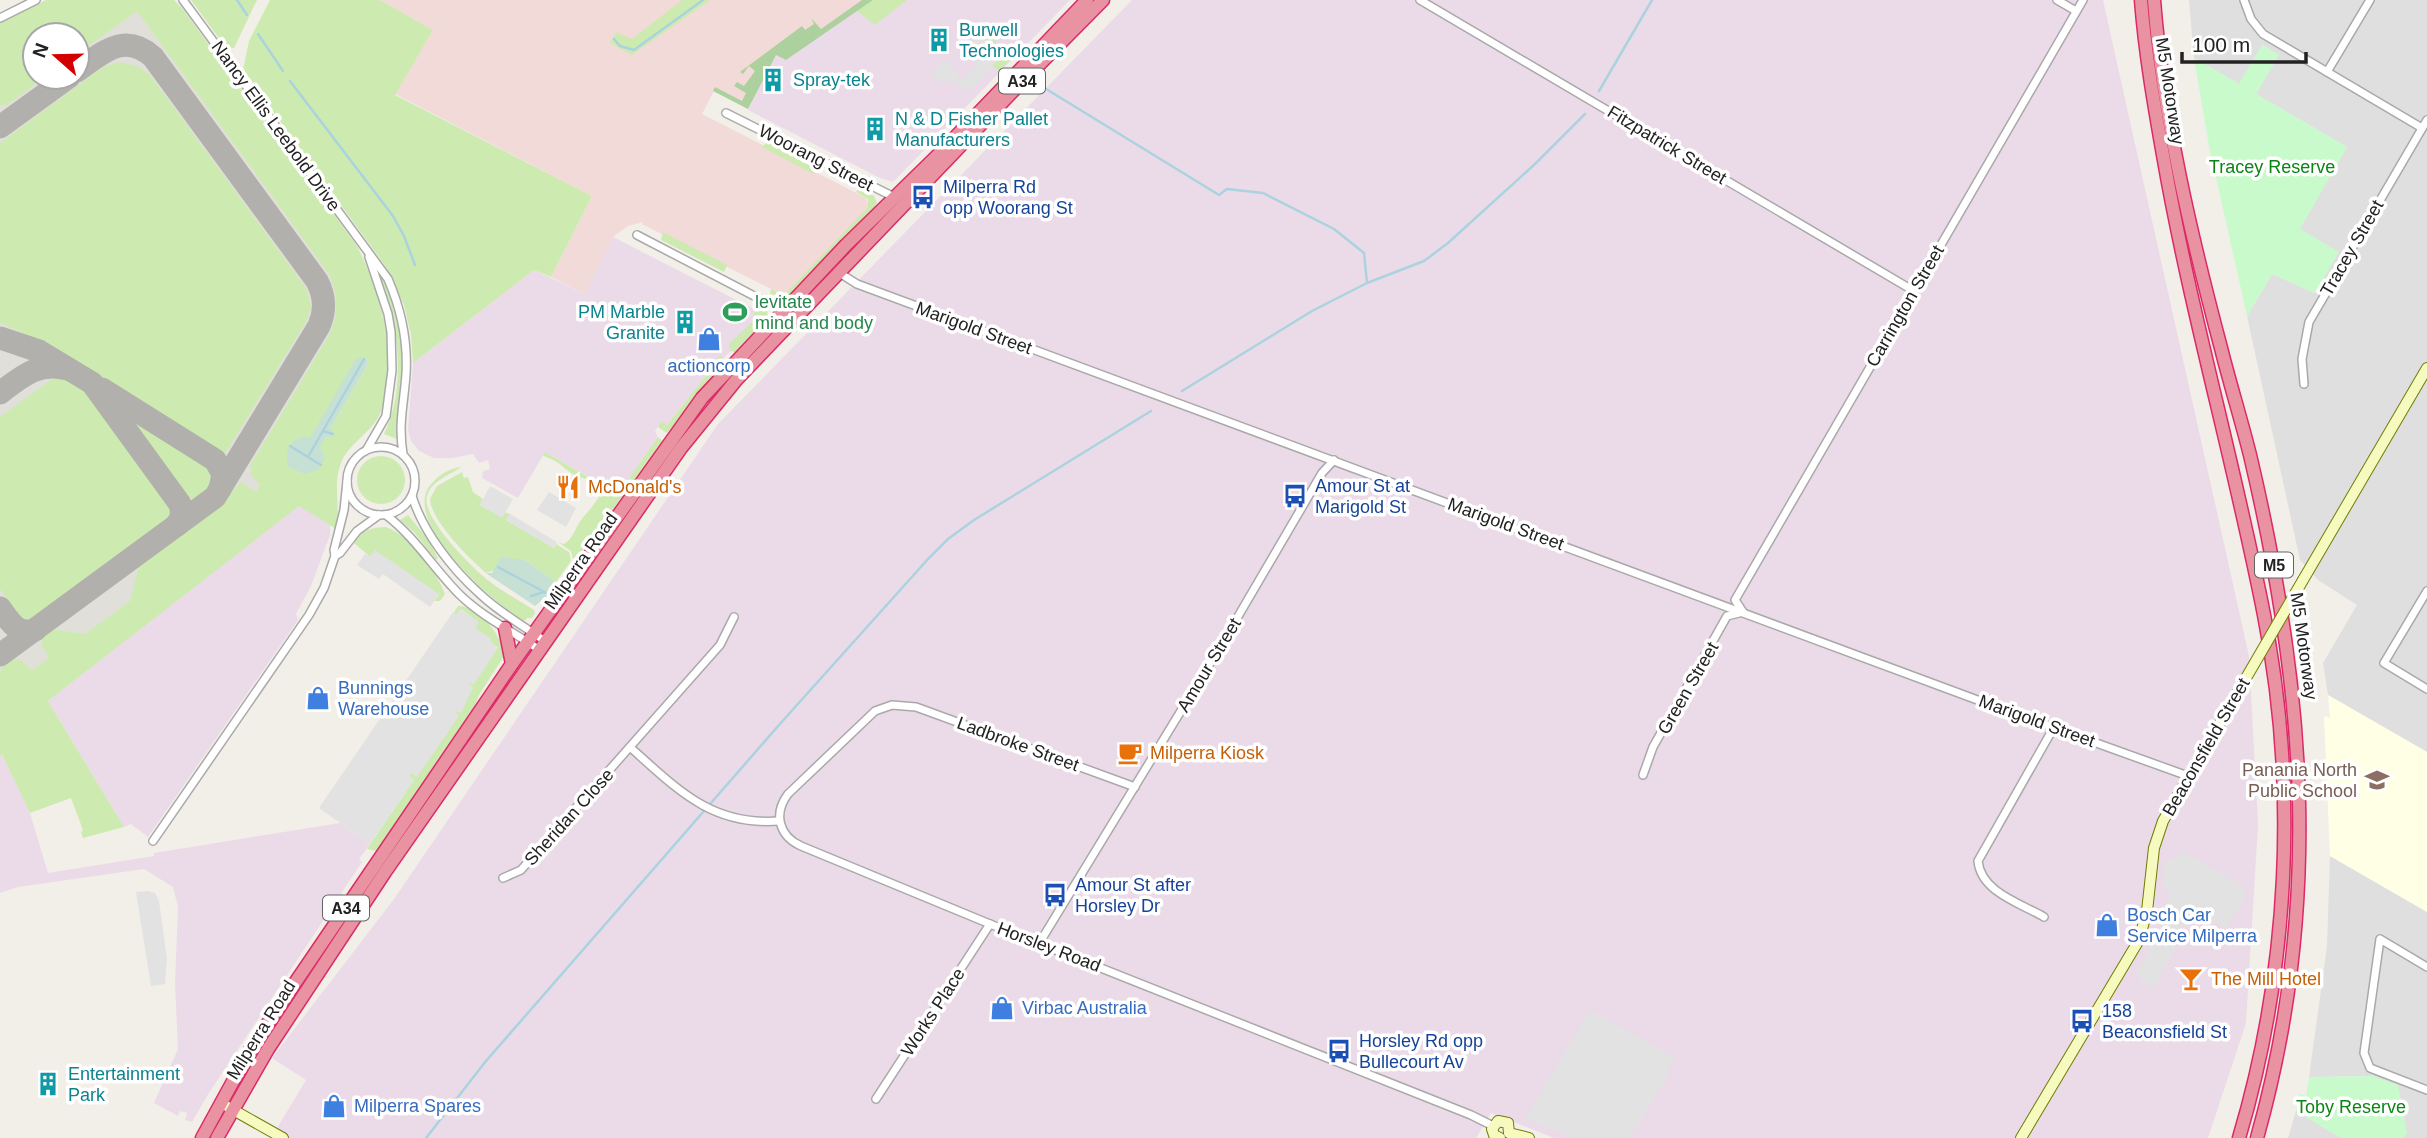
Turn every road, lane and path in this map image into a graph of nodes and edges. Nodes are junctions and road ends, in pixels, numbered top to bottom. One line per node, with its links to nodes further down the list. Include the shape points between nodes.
1 (36, 0): 13 (street)
2 (183, 0): 20 (street, Nancy Ellis Leebold Drive)
3 (1087, 0): 18 (highway, Milperra Road / A34)
4 (1103, 0): 18 (highway, Milperra Road / A34)
5 (1420, 0): 23 (street, Fitzpatrick Street)
6 (2057, 0): 12 (street)
7 (2083, 0): 12 (street, Carrington Street)
8 (2141, 0): 64 (highway, M5 Motorway / M5, via 2172,210 2265,616 2283,767 2278,940 2261,1048)
9 (2154, 0): 65 (highway, M5 Motorway / M5, via 2176,155 2272,553 2295,713 2300,779 2297,917 2282,1032)
10 (2244, 0): 14 (street, via 2263,34)
11 (2370, 0): 14 (street)
12 (2076, 11): 23 (street, Carrington Street)
13 (0, 18)
14 (2327, 72): 17 (street)
15 (726, 113): 18 (street, Woorang Street)
16 (2427, 120): 17 (street, Tracey Street)
17 (2422, 128): 26 (street, Tracey Street, via 2309,322 2302,356)
18 (901, 200): 21 (highway, Milperra Road / A34); 22 (highway, Milperra Road / A34)
19 (637, 235): 24 (street)
20 (369, 253): 27 (street, Nancy Ellis Leebold Drive, via 388,314 392,362 386,416); 28 (street, Nancy Ellis Leebold Drive, via 388,279 404,331)
21 (828, 263): 22 (street, Marigold Street); 24 (highway, Milperra Road / A34)
22 (840, 273): 29 (street, Marigold Street, via 857,284); 39 (highway, Milperra Road / A34, via 706,415)
23 (1914, 291): 35 (street, Carrington Street, via 1735,600)
24 (783, 311): 38 (highway, Milperra Road / A34, via 695,407)
25 (2427, 368): 45 (main road, Beaconsfield Street, bridge)
26 (2304, 384)
27 (366, 450): 28 (street, via 386,447); 30 (street, via 352,463)
28 (403, 454): 31 (street, via 415,474)
29 (1334, 460): 35 (street, Marigold Street); 46 (street, Amour Street)
30 (347, 481): 32 (street, via 360,508); 33 (street)
31 (412, 496): 32 (street, via 401,508); 38 (street, via 416,511 463,578)
32 (383, 515): 33 (street, via 357,531); 37 (street, via 402,527 461,596)
33 (335, 556): 48 (street, via 309,615)
34 (2427, 591): 41 (street, via 2385,663)
35 (1743, 612): 42 (street, Marigold Street); 44 (street, Green Street, via 1727,616 1653,747)
36 (734, 617): 43 (street, Sheridan Close, via 720,645)
37 (505, 628): 38 (street); 40 (highway)
38 (531, 637): 39 (street); 40 (highway, Milperra Road / A34)
39 (544, 646): 56 (highway, Milperra Road / A34)
40 (512, 664): 56 (highway, Milperra Road / A34, via 249,1052)
41 (2427, 689)
42 (2054, 727): 45 (street, Marigold Street); 50 (street, via 1978,861 1984,881 1993,889)
43 (631, 748): 47 (street, via 695,802 744,822); 49 (street, Sheridan Close, via 521,870)
44 (1643, 775)
45 (2188, 776): 63 (main road, Beaconsfield Street, via 2158,836 2139,940)
46 (1135, 787): 47 (street, Ladbroke Street, via 900,704 875,711 850,734 785,798); 52 (street, Amour Street)
47 (779, 821): 51 (street, Horsley Road, via 784,834 796,843)
48 (153, 841)
49 (503, 878)
50 (2044, 917)
51 (990, 924): 52 (street, Horsley Road); 55 (street, Works Place)
52 (1040, 942): 57 (street, Horsley Road)
53 (2427, 967): 54 (street, via 2380,939 2364,1053 2370,1068)
54 (2427, 1090)
55 (876, 1099)
56 (227, 1107): 59 (highway, Milperra Road / A34); 60 (highway, Milperra Road / A34); 61 (main road)
57 (1493, 1126): 58 (main road, via 1493,1133); 58 (main road, via 1497,1121 1510,1126)
58 (1501, 1137): 62 (main road)
59 (202, 1138)
60 (217, 1138)
61 (282, 1138)
62 (1529, 1138)
63 (2021, 1138)
64 (2239, 1138)
65 (2257, 1138)

